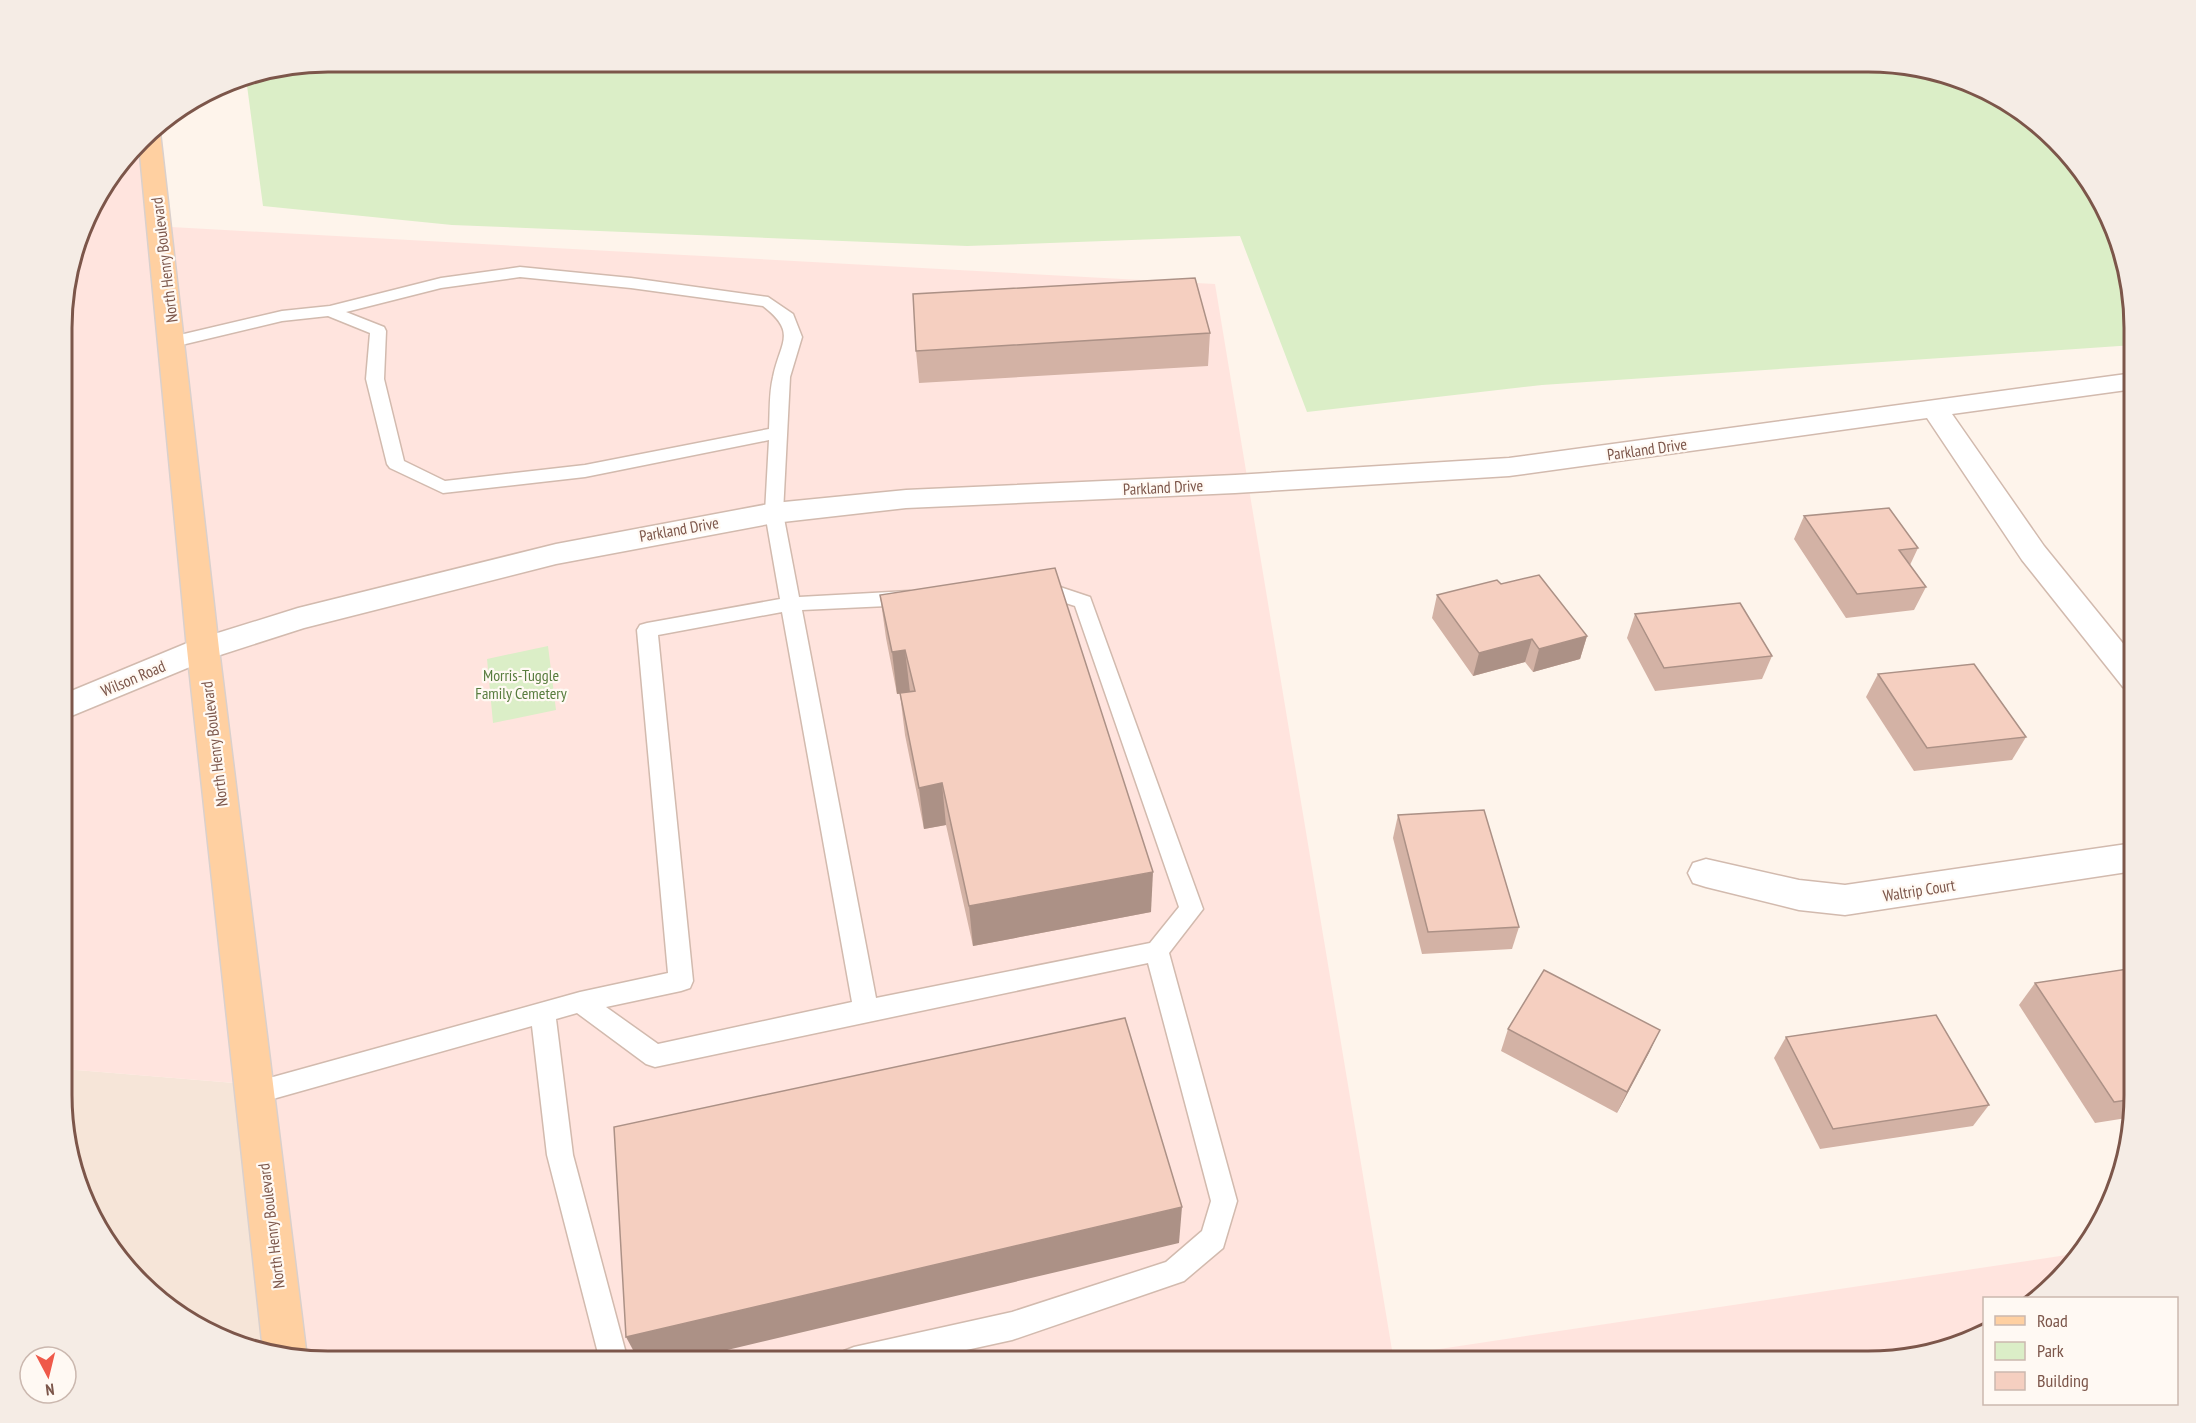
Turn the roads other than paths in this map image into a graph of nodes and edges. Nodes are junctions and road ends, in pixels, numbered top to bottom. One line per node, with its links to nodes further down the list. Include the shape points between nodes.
1 (150, 144): 3 (main road, North Henry Boulevard)
2 (330, 311): 3 (lane, via 282,316); 6 (lane, via 378,331 375,379 396,465 443,487 585,471); 6 (lane, via 441,283 520,272 768,302 787,317 794,337 780,377)
3 (173, 342): 11 (main road, North Henry Boulevard)
4 (2124, 382): 5 (street, Parkland Drive)
5 (1934, 408): 7 (street, Parkland Drive, via 1509,466 1235,484 906,499); 12 (street, via 2033,553)
6 (778, 433): 7 (lane)
7 (774, 513): 10 (lane); 11 (street, Parkland Drive, via 556,554 298,619)
8 (1013, 592): 16 (lane, via 1048,590 1083,602 1191,909)
9 (932, 596): 10 (lane)
10 (791, 604): 17 (lane, via 647,630 681,981); 18 (lane)
11 (203, 649): 13 (street, Wilson Road); 20 (main road, North Henry Boulevard)
12 (2124, 667)
13 (72, 704)
14 (2124, 858): 15 (street, Waltrip Court, via 1845,900 1769,890)
15 (1706, 873)
16 (1157, 951): 18 (lane); 23 (lane, via 1224,1201 1213,1239 1174,1272 1085,1304 1012,1326)
17 (580, 1002): 18 (lane, via 655,1056); 19 (lane)
18 (866, 1010)
19 (543, 1011): 20 (lane); 22 (lane, via 560,1155)
20 (255, 1093): 21 (main road, North Henry Boulevard)
21 (285, 1347)
22 (611, 1351)
23 (899, 1351)

